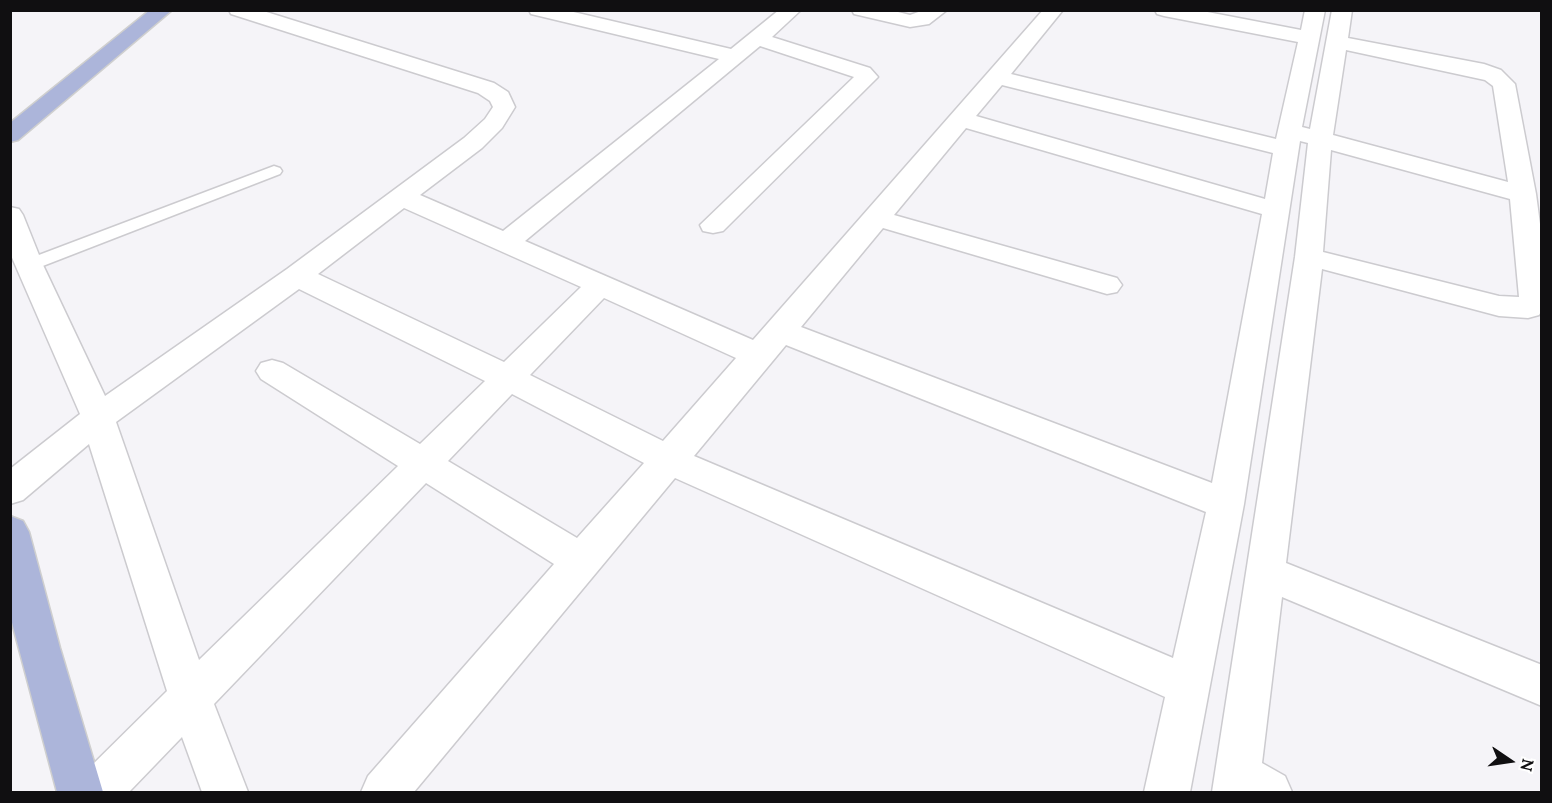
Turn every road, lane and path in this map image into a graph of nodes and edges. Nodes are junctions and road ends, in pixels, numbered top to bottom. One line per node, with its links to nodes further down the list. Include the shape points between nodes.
1 (136, 10): 15 (main road)
2 (163, 10): 17 (main road)
3 (238, 10): 21 (street, via 486,88 500,97 504,107 494,123 474,143)
4 (538, 10): 13 (street)
5 (792, 10): 12 (street)
6 (861, 10): 7 (street, via 910,21 922,20)
7 (938, 10)
8 (1054, 10): 14 (street)
9 (1164, 10): 11 (street)
10 (1342, 10): 11 (street)
11 (1320, 30): 18 (street); 20 (street, via 1484,71 1499,79 1504,84)
12 (755, 39): 13 (street); 25 (street, via 867,77)
13 (734, 56): 26 (street)
14 (997, 77): 16 (street); 18 (street)
15 (10, 108)
16 (961, 119): 22 (street); 24 (street)
17 (10, 135)
18 (1298, 140): 20 (street); 22 (street); 27 (street)
19 (274, 171): 28 (lane)
20 (1523, 194): 27 (street, via 1534,298 1528,308 1499,306)
21 (402, 197): 26 (street); 29 (street)
22 (1275, 210): 39 (street)
23 (10, 215): 28 (street)
24 (876, 218): 31 (street); 32 (street)
25 (713, 225)
26 (506, 243): 30 (street)
27 (1309, 257): 42 (street)
28 (29, 265): 35 (street)
29 (297, 276): 34 (street); 35 (street)
30 (600, 285): 32 (street); 34 (street)
31 (1107, 285)
32 (769, 343): 36 (street); 39 (street)
33 (272, 371): 37 (street)
34 (508, 378): 36 (street); 37 (street)
35 (98, 418): 38 (street); 45 (street)
36 (669, 460): 41 (street); 43 (street)
37 (422, 464): 41 (street); 45 (street)
38 (10, 490)
39 (1226, 504): 43 (street)
40 (12, 542): 47 (main road)
41 (582, 561): 50 (street)
42 (1266, 572): 44 (street); 46 (street)
43 (1189, 686): 51 (street)
44 (1542, 686)
45 (189, 696): 48 (street); 49 (street)
46 (1247, 787)
47 (80, 792)
48 (97, 792)
49 (225, 792)
50 (384, 792)
51 (1167, 792)

